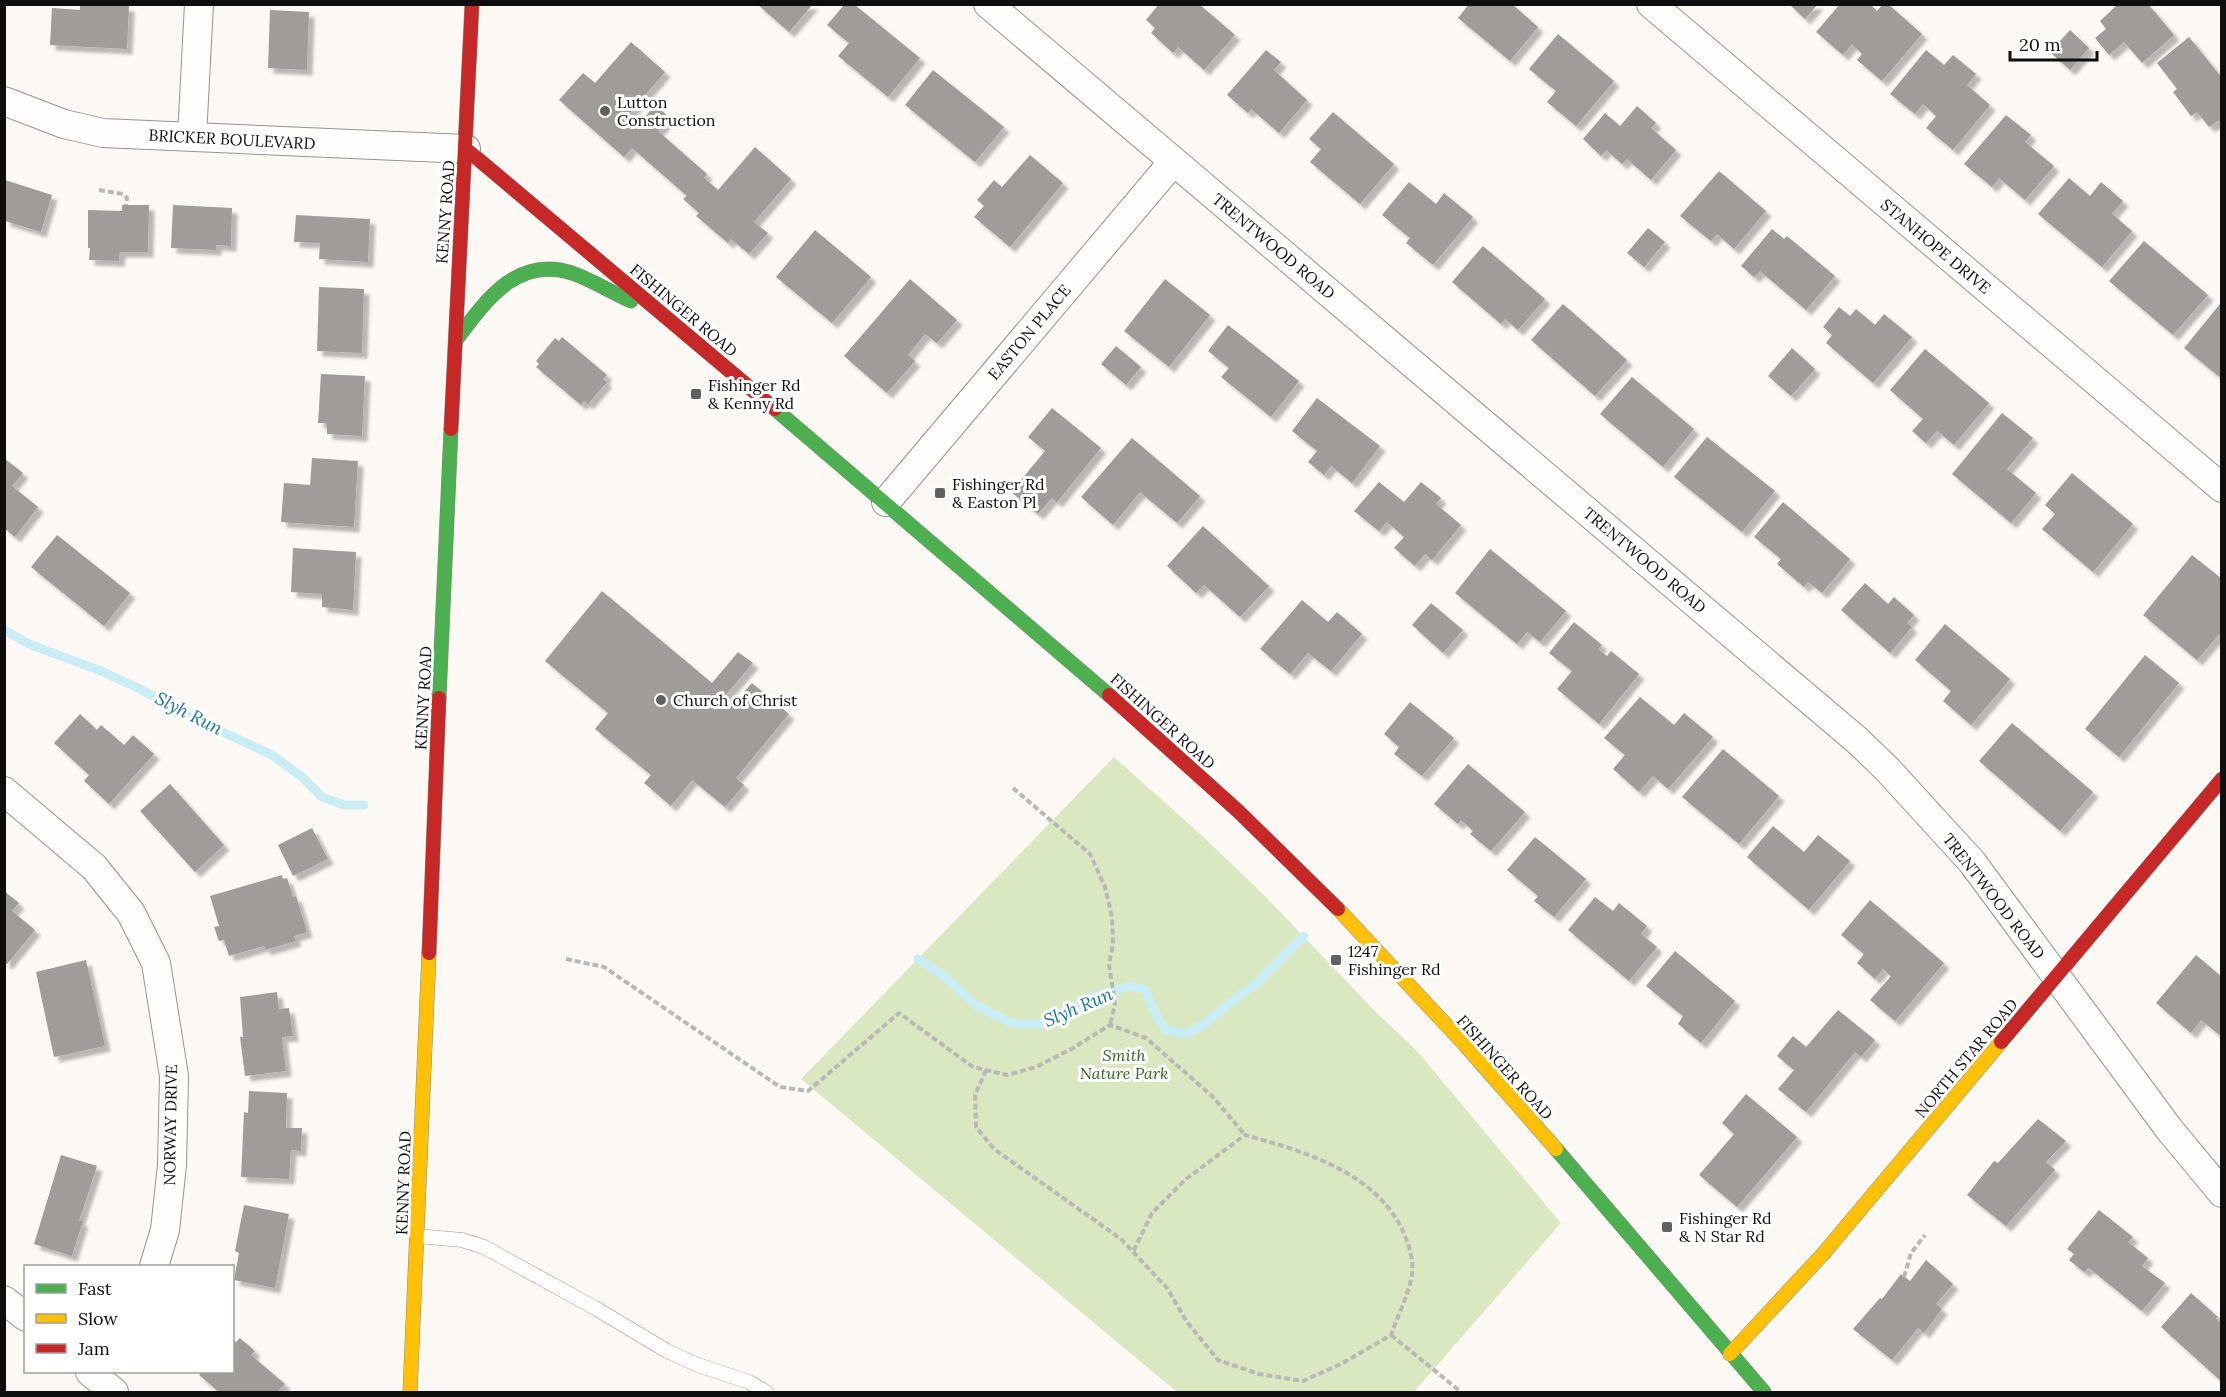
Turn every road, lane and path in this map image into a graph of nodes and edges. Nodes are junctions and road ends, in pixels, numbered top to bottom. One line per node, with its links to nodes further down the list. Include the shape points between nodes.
1 (199, 4): 6 (street)
2 (472, 4): 7 (main road, KENNY ROAD)
3 (988, 4): 8 (street, TRENTWOOD ROAD)
4 (1651, 4): 13 (street, STANHOPE DRIVE)
5 (4, 101): 6 (street, BRICKER BOULEVARD, via 64,124 103,133)
6 (192, 137): 7 (street, BRICKER BOULEVARD)
7 (466, 149): 11 (main road, FISHINGER ROAD); 12 (main road, KENNY ROAD)
8 (1173, 162): 14 (street, EASTON PLACE); 19 (street, TRENTWOOD ROAD, via 1858,741 1972,862)
9 (99, 190): 10 (path, via 123,194)
10 (126, 205)
11 (672, 320): 12 (main road, via 569,272 545,268 517,274 503,284); 14 (main road, FISHINGER ROAD)
12 (456, 340): 25 (main road, KENNY ROAD)
13 (2222, 488)
14 (886, 502): 32 (main road, FISHINGER ROAD, via 1143,723 1375,946 1522,1110)
15 (2222, 779): 19 (main road, NORTH STAR ROAD)
16 (1013, 788): 20 (path, via 1090,854 1105,886 1113,944 1109,965 1115,1004)
17 (4, 791): 27 (street, NORWAY DRIVE, via 94,867 131,912 156,963 174,1076 172,1164 165,1230)
18 (566, 959): 21 (path, via 604,967 780,1088 808,1091 898,1013 973,1067)
19 (2056, 975): 23 (street, TRENTWOOD ROAD, via 2169,1129); 32 (main road, NORTH STAR ROAD, via 1823,1254)
20 (1110, 1025): 21 (path, via 1036,1066 1007,1075); 22 (path, via 1146,1038 1213,1097)
21 (986, 1070): 26 (path, via 975,1095 976,1127 994,1149 1121,1239)
22 (1245, 1135): 26 (path, via 1186,1179 1152,1213); 31 (path, via 1334,1165 1393,1212 1409,1244 1412,1273)
23 (2222, 1192)
24 (1924, 1235): 28 (path, via 1911,1253)
25 (417, 1236): 35 (main road, KENNY ROAD); 36 (lane, via 462,1240 484,1247 667,1351)
26 (1133, 1252): 31 (path, via 1167,1288 1187,1322 1218,1360 1259,1374 1303,1381)
27 (154, 1265)
28 (1905, 1277)
29 (4, 1300): 30 (street)
30 (24, 1315)
31 (1391, 1335): 37 (path)
32 (1730, 1354): 38 (main road, FISHINGER ROAD)
33 (92, 1373): 34 (street)
34 (114, 1392)
35 (410, 1392)
36 (766, 1392)
37 (1461, 1392)
38 (1764, 1392)

